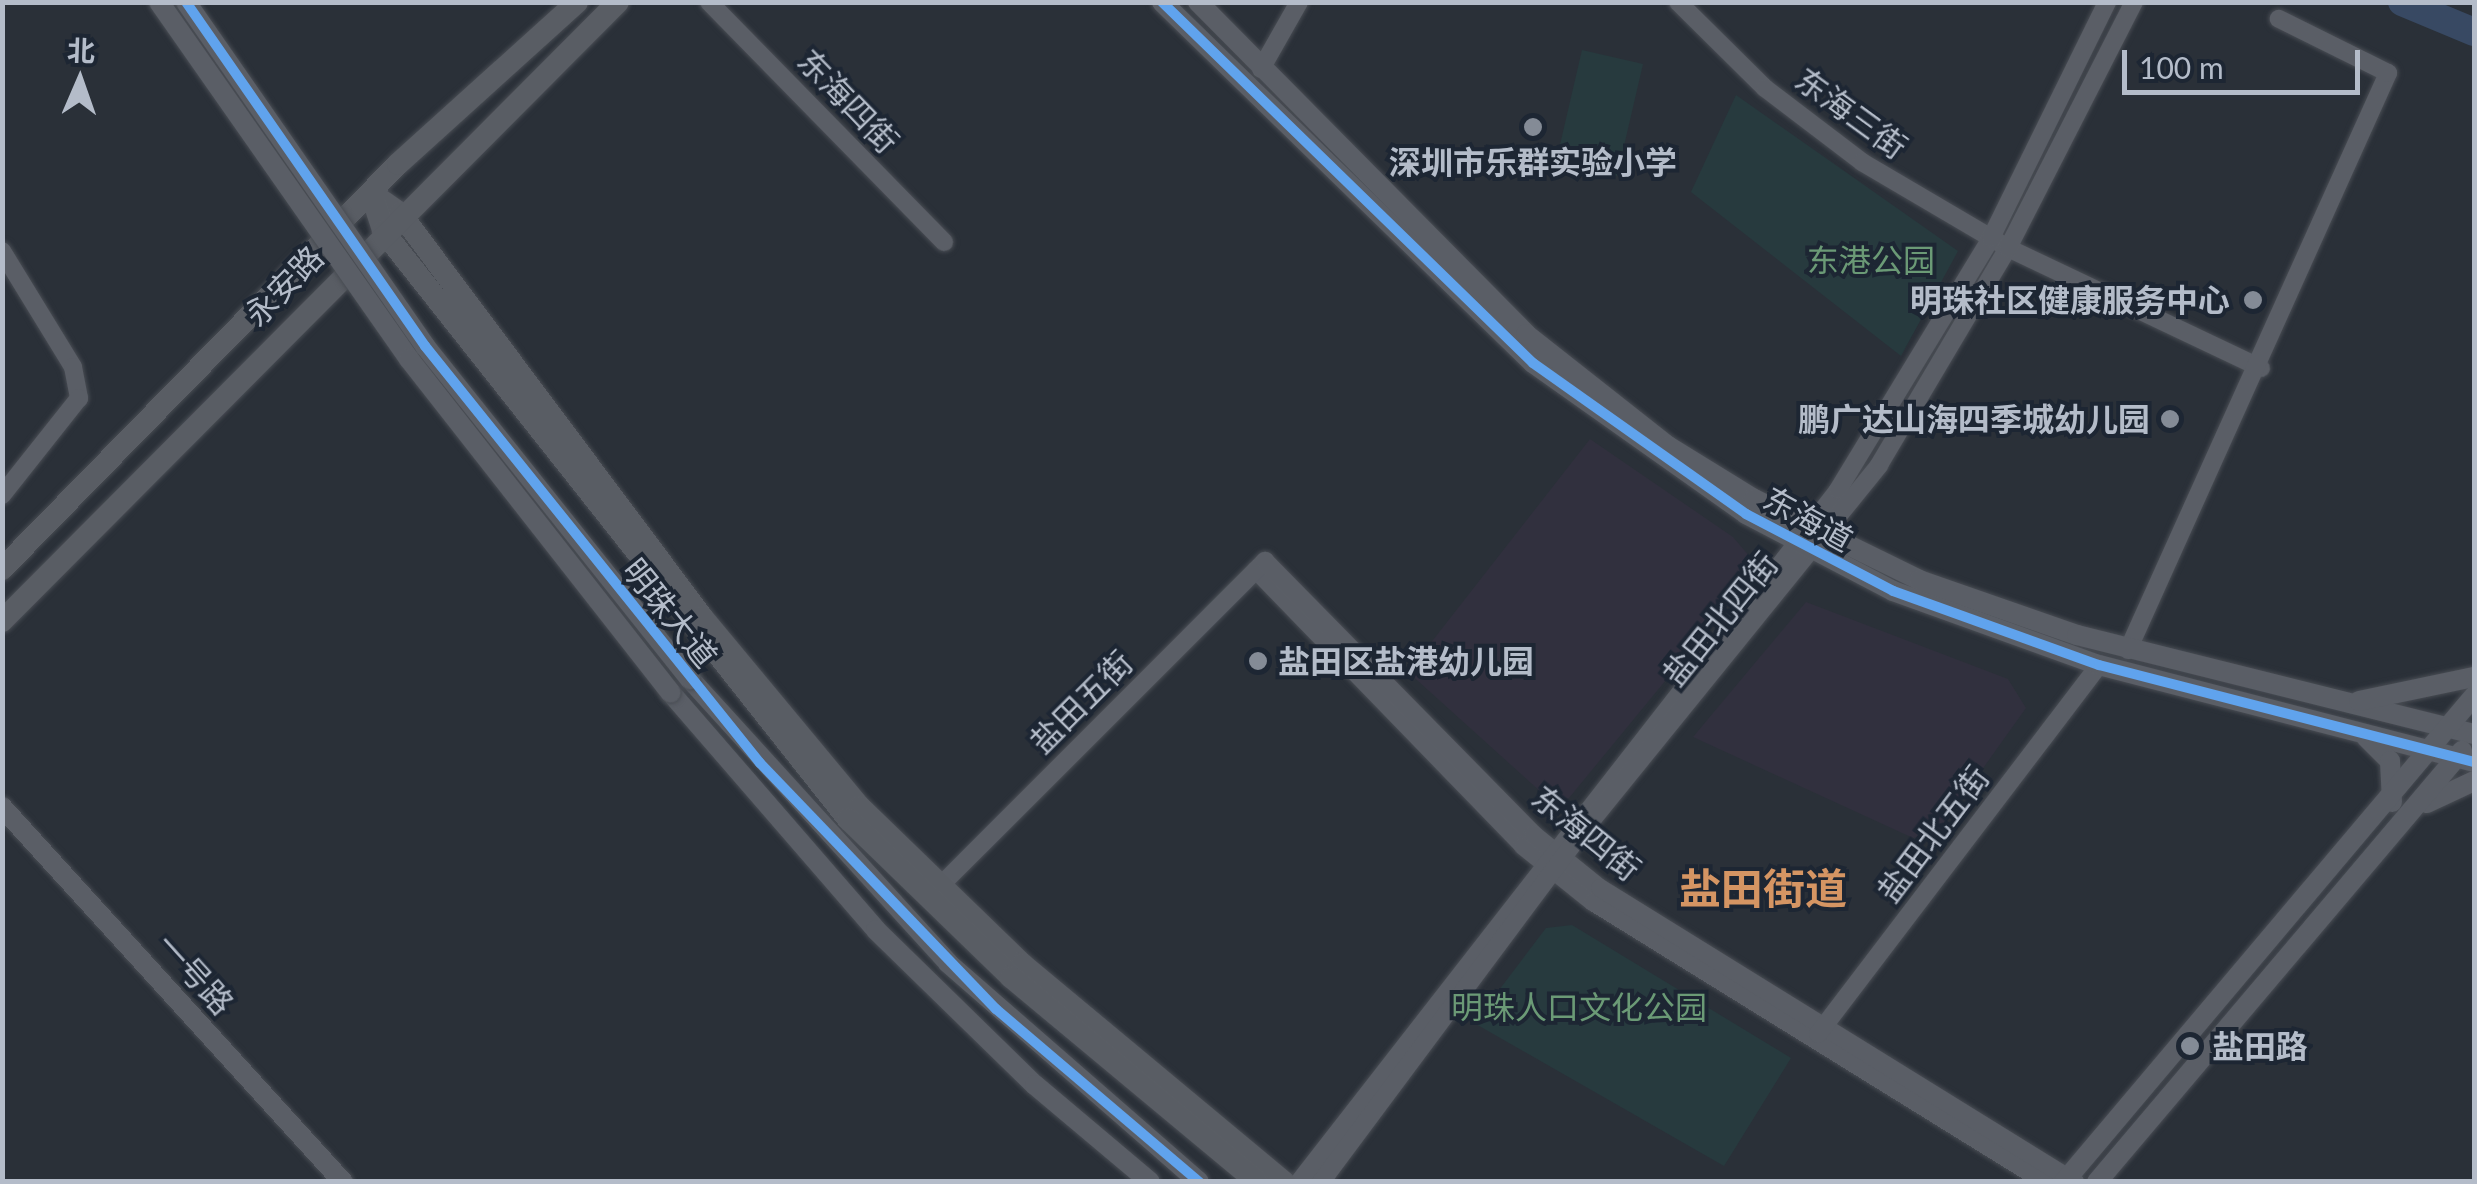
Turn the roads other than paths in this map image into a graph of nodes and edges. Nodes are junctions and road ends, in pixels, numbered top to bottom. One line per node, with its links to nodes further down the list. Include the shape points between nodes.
1 (159, 2): 46 (street, 明珠大道, bridge, via 408,359 671,693 876,930 1034,1086)
2 (186, 2): 47 (street, 明珠大道, bridge, via 425,346 690,678 934,950)
3 (577, 2): 14 (main road, 永安路)
4 (618, 2): 15 (main road, 永安路)
5 (709, 2): 18 (street, 东海四街)
6 (1162, 2): 23 (street, 东海道, via 1533,363 1660,460)
7 (1198, 2): 13 (street, 东海道)
8 (1299, 2): 13 (street)
9 (1678, 2): 17 (street, 东海三街, via 1828,138)
10 (2107, 2): 17 (street, 盐田北四街)
11 (2134, 2): 19 (street, 盐田北四街)
12 (2279, 19): 21 (street, via 2388,73)
13 (1261, 69): 23 (street, 东海道, via 1542,347 1668,446)
14 (371, 193): 15 (main road, 明珠大道); 16 (main road, 明珠大道); 25 (main road, 永安路)
15 (400, 214): 16 (main road, 永安路); 42 (main road, 明珠大道, via 758,689)
16 (383, 232): 26 (main road, 永安路); 48 (main road, 明珠大道, via 848,819 1011,977)
17 (1991, 238): 19 (street, 东海三街); 23 (street, 盐田北四街)
18 (944, 242)
19 (2008, 248): 21 (street, 东海三街); 23 (street, 盐田北四街, via 1916,408)
20 (2, 251): 22 (street, via 73,367 79,398)
21 (2261, 368): 27 (street)
22 (2, 495)
23 (1812, 540): 27 (street, 东海道); 28 (street, 东海道); 41 (street, 盐田北四街)
24 (1260, 566): 41 (street, 东海四街); 42 (street, 盐田五街)
25 (2, 569)
26 (2, 621)
27 (2128, 650): 31 (street, 东海道)
28 (2100, 665): 33 (street, 东海道); 43 (street, 盐田北五街)
29 (2474, 677): 31 (street)
30 (2474, 696): 32 (street)
31 (2354, 702): 32 (street, 东海道)
32 (2448, 726): 34 (street, 东海道); 35 (street)
33 (2356, 730): 35 (street, 东海道); 38 (street, via 2390,761)
34 (2474, 734): 36 (street)
35 (2430, 752): 36 (street, 东海道); 38 (street)
36 (2466, 760): 40 (street)
37 (2474, 781): 40 (street)
38 (2392, 802): 44 (street)
39 (2, 807): 45 (street, 一号路)
40 (2412, 812): 53 (street)
41 (1552, 859): 43 (street, 东海四街); 50 (street, 盐田北四街); 51 (street, 盐田北四街)
42 (940, 886): 49 (main road, 明珠大道)
43 (1819, 1033): 44 (street, 东海四街); 52 (street, 东海四街)
44 (2069, 1180)
45 (343, 1182)
46 (1150, 1182)
47 (1198, 1182)
48 (1257, 1182)
49 (1284, 1182)
50 (1299, 1182)
51 (1320, 1182)
52 (2046, 1182)
53 (2097, 1182)

